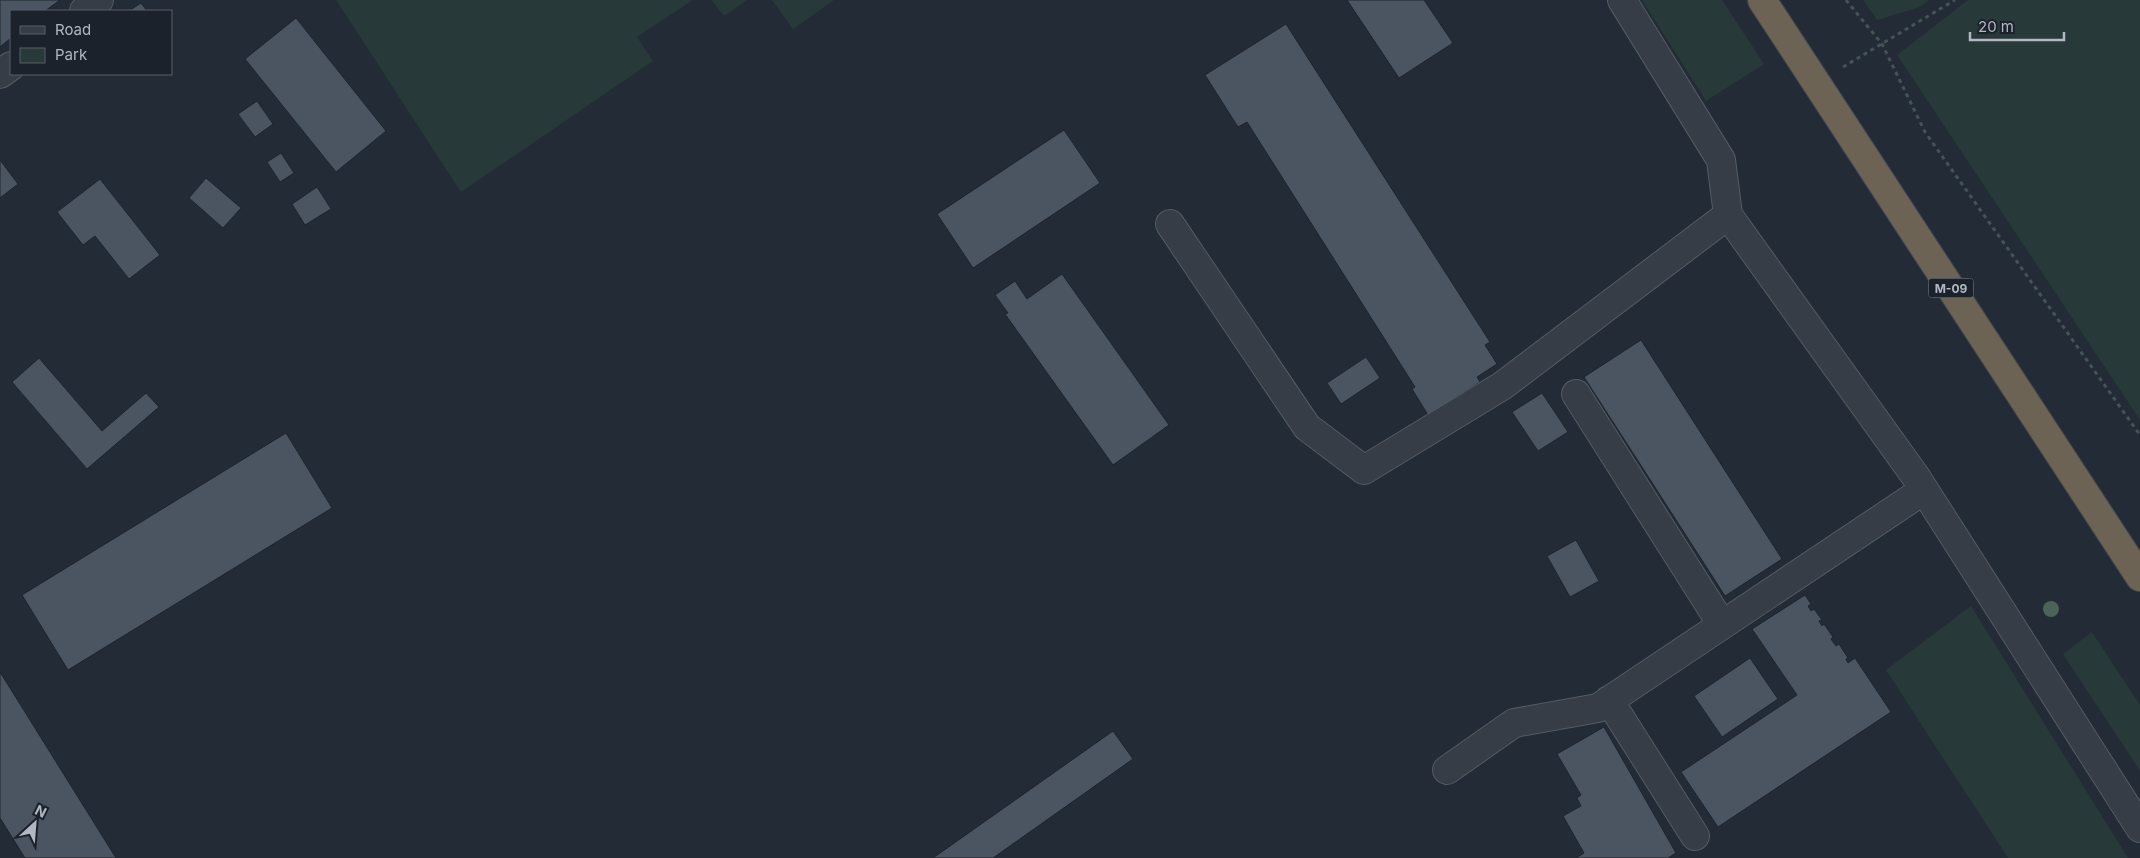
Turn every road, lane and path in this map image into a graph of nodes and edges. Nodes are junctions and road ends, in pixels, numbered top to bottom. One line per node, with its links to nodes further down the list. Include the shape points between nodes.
1 (99, 0): 6 (street)
2 (1622, 0): 9 (street, via 1721,160)
3 (1762, 0): 8 (highway, М-09)
4 (1846, 0): 7 (path)
5 (1954, 0): 7 (path)
6 (85, 10)
7 (1882, 44): 8 (path); 12 (path, via 1925,132)
8 (1816, 83): 14 (highway, М-09)
9 (1728, 215): 10 (street, via 1502,386 1364,470 1307,427); 13 (street)
10 (1170, 224)
11 (1576, 394): 15 (street)
12 (2140, 435)
13 (1924, 490): 15 (street); 18 (street)
14 (2140, 577)
15 (1721, 623): 16 (street)
16 (1610, 700): 17 (street, via 1598,708 1514,723); 19 (street)
17 (1447, 770)
18 (2140, 828)
19 (1695, 836)

